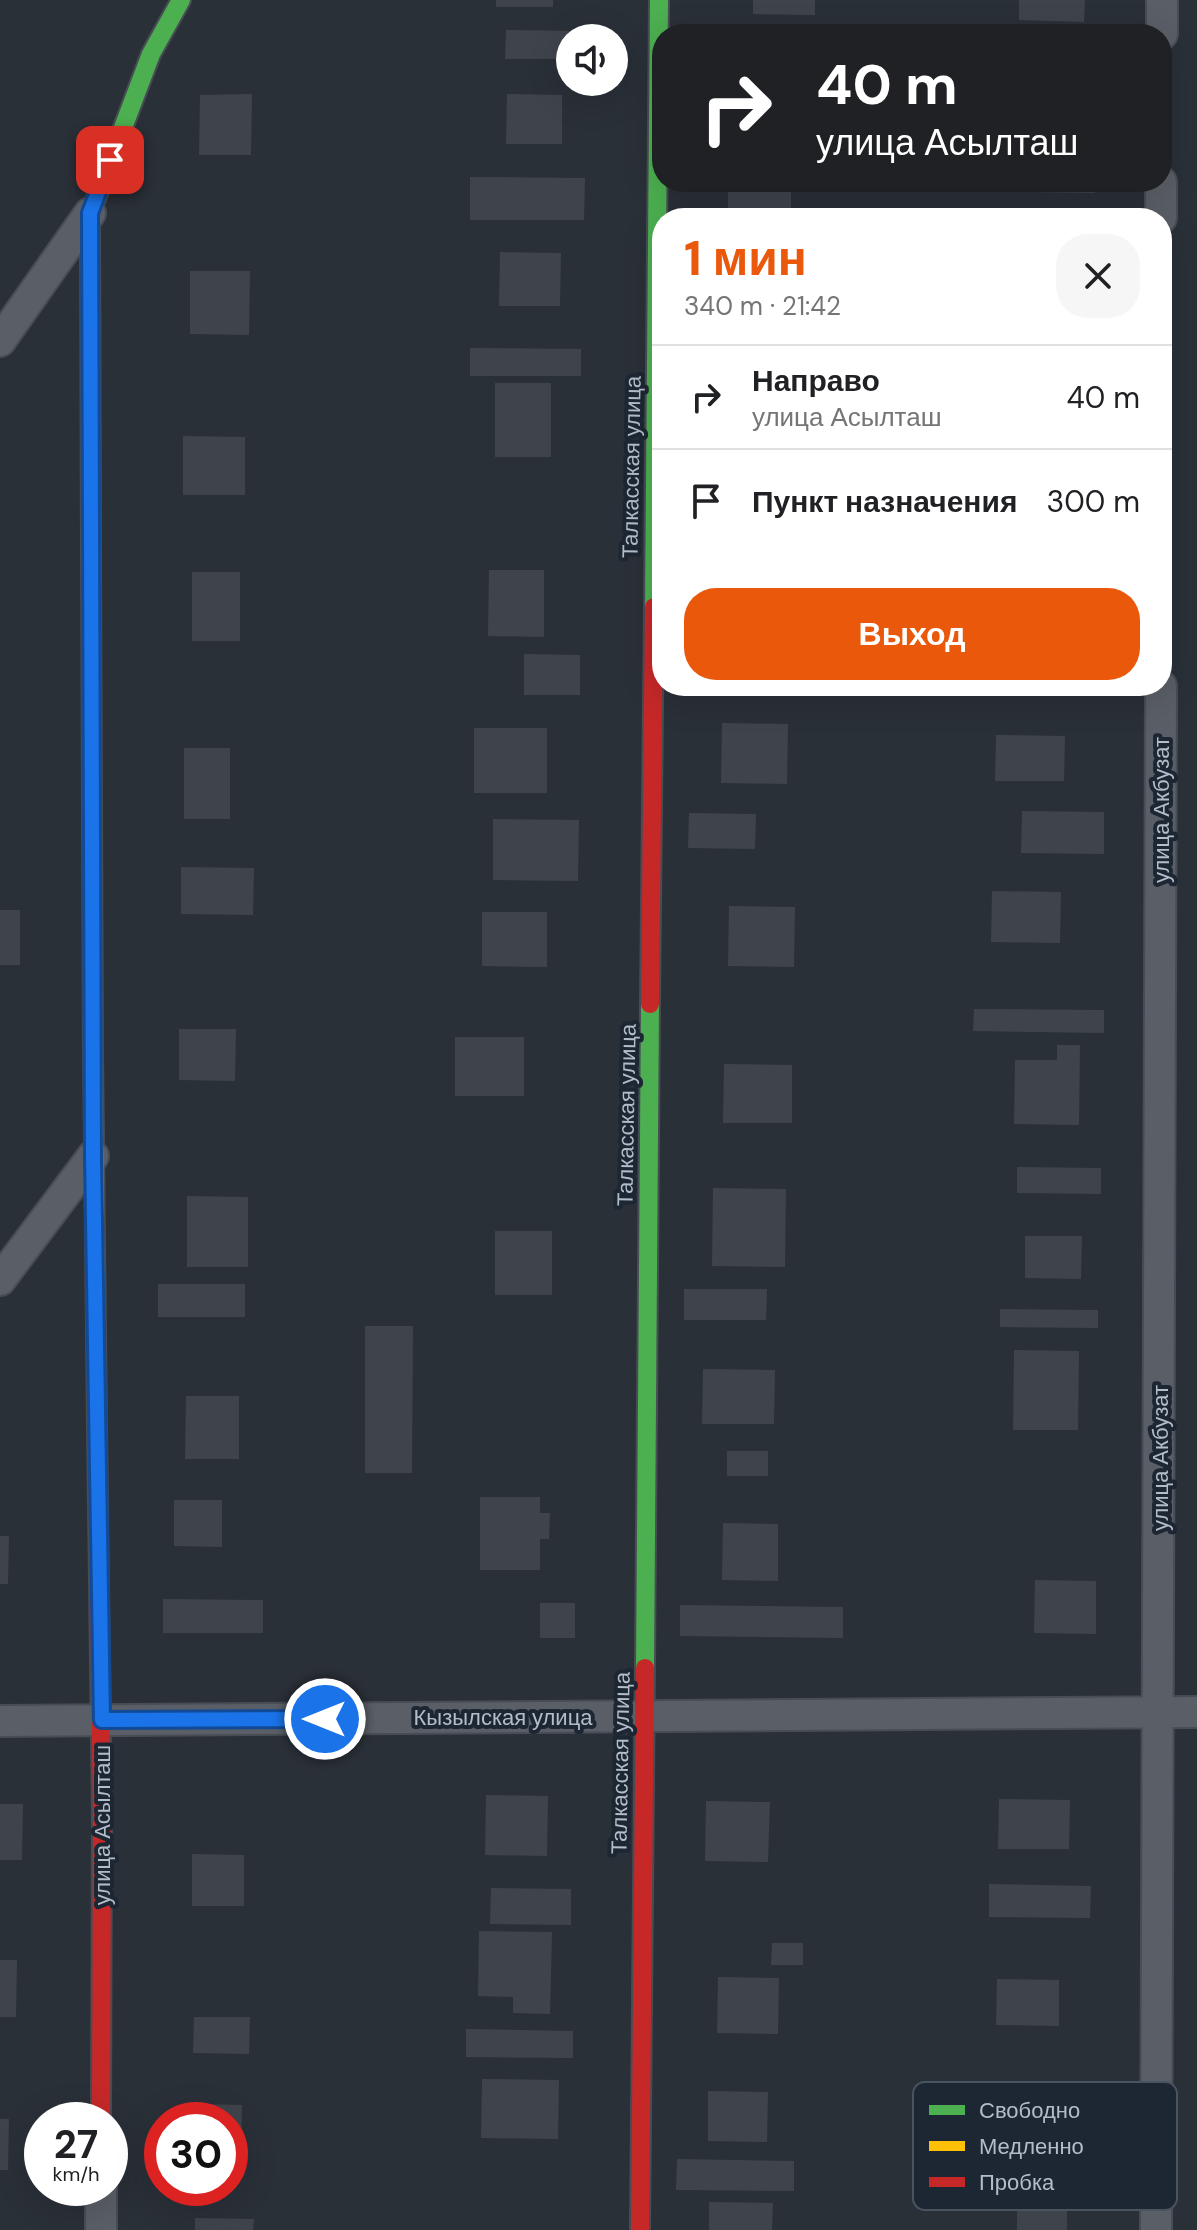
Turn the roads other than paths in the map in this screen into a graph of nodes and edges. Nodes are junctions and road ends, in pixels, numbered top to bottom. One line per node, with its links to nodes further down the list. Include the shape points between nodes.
1 (181, 0): 6 (street, улица Асылташ, via 151,54)
2 (659, 0): 4 (street, Талкасская улица)
3 (1162, 0): 5 (street)
4 (659, 24)
5 (1162, 24)
6 (90, 213): 7 (street); 10 (street, улица Асылташ)
7 (0, 341)
8 (653, 696): 14 (street, Талкасская улица)
9 (1161, 696): 12 (street, улица Акбузат)
10 (93, 1156): 11 (street); 15 (street, улица Асылташ)
11 (0, 1280)
12 (1160, 1712): 13 (street, Кызылская улица); 14 (street, Кызылская улица); 17 (street, улица Акбузат)
13 (1197, 1712)
14 (644, 1716): 15 (street, Кызылская улица); 22 (street, Талкасская улица)
15 (102, 1720): 16 (street, Кызылская улица); 18 (street, улица Асылташ)
16 (0, 1721)
17 (1157, 2082)
18 (101, 2102)
19 (101, 2206): 21 (street)
20 (1156, 2210): 23 (street, улица Акбузат)
21 (101, 2230)
22 (640, 2230)
23 (1156, 2230)

